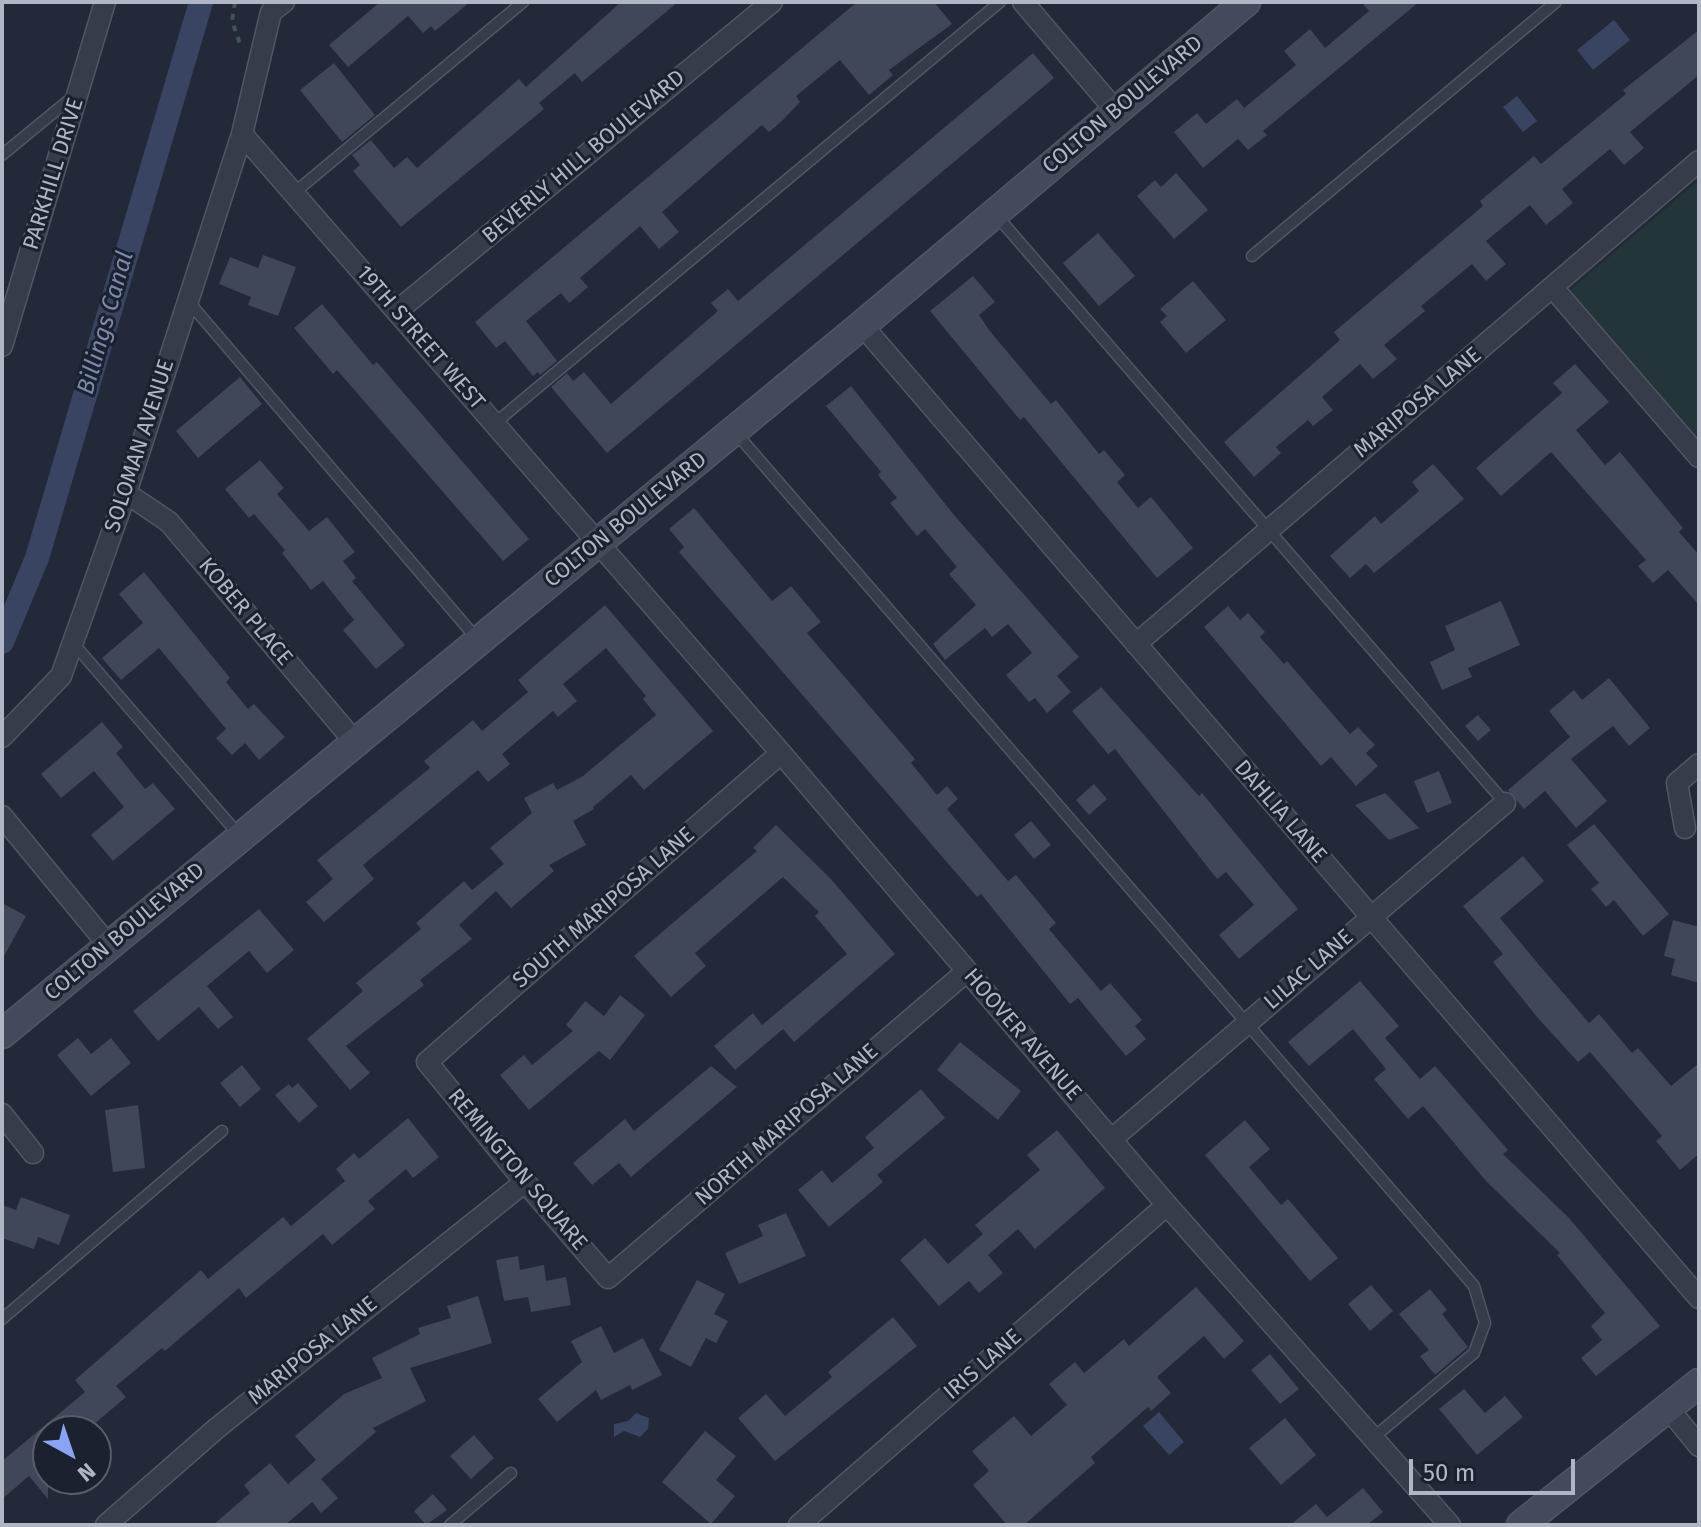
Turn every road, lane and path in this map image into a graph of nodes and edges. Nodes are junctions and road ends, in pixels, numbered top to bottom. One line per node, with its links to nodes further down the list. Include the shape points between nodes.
1 (105, 2): 11 (street, PARKHILL DRIVE)
2 (235, 2): 10 (path, via 232,21)
3 (284, 2): 13 (street, via 271,12)
4 (523, 2): 16 (lane)
5 (772, 2): 21 (street, BEVERLY HILL BOULEVARD)
6 (1000, 2): 24 (lane)
7 (1023, 2): 12 (street)
8 (1246, 2): 12 (street, COLTON BOULEVARD)
9 (1556, 2): 18 (lane)
10 (240, 44)
11 (78, 93): 14 (lane); 23 (street, PARKHILL DRIVE)
12 (1116, 111): 17 (street, COLTON BOULEVARD)
13 (242, 134): 16 (street, 19TH STREET WEST); 20 (street, SOLOMAN AVENUE)
14 (2, 155)
15 (1699, 161): 19 (street, MARIPOSA LANE)
16 (294, 193): 21 (street, 19TH STREET WEST)
17 (994, 213): 22 (street, COLTON BOULEVARD); 28 (lane)
18 (1252, 256)
19 (1553, 288): 26 (street); 28 (street, MARIPOSA LANE)
20 (188, 301): 27 (street, SOLOMAN AVENUE); 30 (lane)
21 (397, 311): 24 (street, 19TH STREET WEST)
22 (862, 325): 25 (street, COLTON BOULEVARD); 32 (street, DAHLIA LANE)
23 (2, 346)
24 (494, 424): 29 (street, 19TH STREET WEST)
25 (734, 431): 29 (street, COLTON BOULEVARD); 44 (lane)
26 (1699, 457)
27 (126, 493): 31 (street, SOLOMAN AVENUE); 34 (street, KOBER PLACE, via 169,522)
28 (1269, 530): 32 (street, MARIPOSA LANE); 37 (lane)
29 (597, 544): 30 (street, COLTON BOULEVARD); 35 (street, HOOVER AVENUE)
30 (478, 640): 34 (street, COLTON BOULEVARD)
31 (73, 643): 33 (street, SOLOMAN AVENUE, via 61,676); 40 (lane)
32 (1136, 644): 41 (street, DAHLIA LANE)
33 (2, 737)
34 (354, 741): 40 (street, COLTON BOULEVARD)
35 (781, 753): 43 (street, HOOVER AVENUE); 46 (street, SOUTH MARIPOSA LANE)
36 (1699, 764): 39 (street, via 1677,783)
37 (1505, 803): 41 (street, LILAC LANE)
38 (2, 816): 42 (street)
39 (1685, 828)
40 (240, 837): 42 (street, COLTON BOULEVARD)
41 (1371, 917): 44 (street, LILAC LANE); 54 (street, DAHLIA LANE)
42 (109, 946): 45 (street, COLTON BOULEVARD)
43 (966, 972): 49 (street, HOOVER AVENUE); 53 (street, NORTH MARIPOSA LANE)
44 (1247, 1024): 49 (street, LILAC LANE); 58 (lane, via 1474,1286 1485,1323 1474,1353)
45 (2, 1034)
46 (427, 1062): 51 (street, REMINGTON SQUARE)
47 (2, 1114): 50 (street)
48 (222, 1131): 55 (lane)
49 (1113, 1138): 52 (street, HOOVER AVENUE)
50 (33, 1153)
51 (525, 1182): 53 (street, REMINGTON SQUARE); 61 (street, MARIPOSA LANE, via 217,1428)
52 (1167, 1205): 58 (street, HOOVER AVENUE); 63 (street, IRIS LANE)
53 (608, 1278)
54 (1699, 1298)
55 (2, 1319)
56 (1699, 1383): 57 (street)
57 (1668, 1408): 59 (street); 65 (street)
58 (1373, 1438): 64 (street, HOOVER AVENUE)
59 (1699, 1446)
60 (511, 1473): 62 (lane)
61 (106, 1525)
62 (450, 1525)
63 (799, 1525)
64 (1450, 1525)
65 (1521, 1525)

